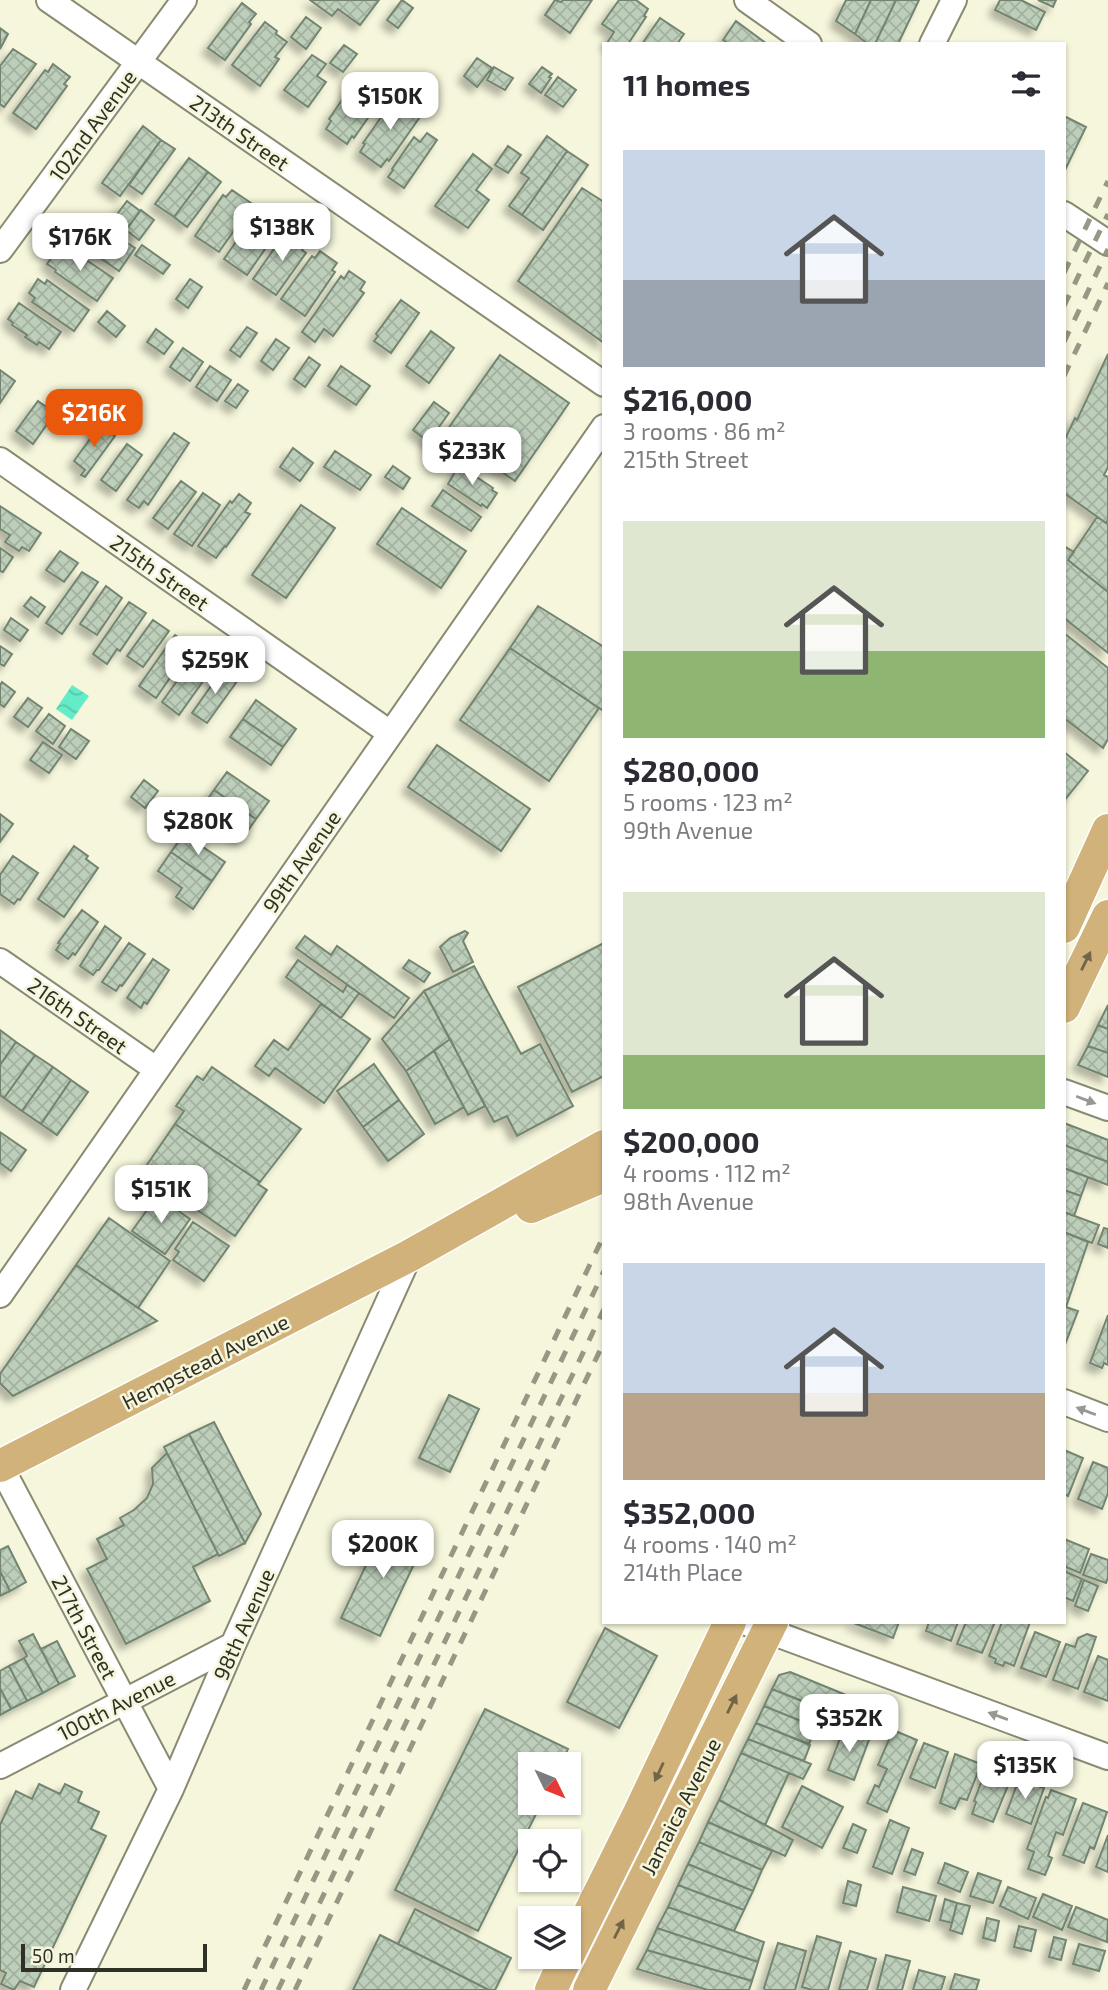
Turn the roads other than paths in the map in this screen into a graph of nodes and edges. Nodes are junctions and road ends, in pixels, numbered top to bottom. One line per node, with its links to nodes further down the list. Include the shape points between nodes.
1 (49, 0): 7 (street, 213th Street)
2 (184, 0): 7 (street, 102nd Avenue)
3 (747, 0): 5 (street)
4 (954, 0): 6 (street)
5 (806, 42)
6 (933, 42)
7 (138, 62): 10 (street, 102nd Avenue); 11 (street, 213th Street)
8 (1066, 215): 9 (street)
9 (1108, 243)
10 (0, 250)
11 (602, 383)
12 (602, 431): 14 (street, 99th Avenue)
13 (0, 460): 14 (street, 215th Street)
14 (390, 733): 21 (street, 99th Avenue)
15 (1108, 830): 16 (main road)
16 (1075, 879): 18 (main road)
17 (1108, 916): 20 (main road, one-way to 17)
18 (1066, 918)
19 (0, 961): 21 (street, 216th Street)
20 (1066, 1003)
21 (156, 1069): 27 (street, 99th Avenue)
22 (1066, 1093): 23 (street, one-way to 23)
23 (1108, 1108)
24 (602, 1147): 26 (main road, Hempstead Avenue)
25 (602, 1177): 26 (main road, Hempstead Avenue)
26 (409, 1256): 30 (main road, Hempstead Avenue); 33 (street, 98th Avenue)
27 (0, 1295)
28 (1066, 1403): 29 (street, one-way to 28)
29 (1108, 1419)
30 (0, 1465): 34 (street, 217th Street)
31 (729, 1624): 38 (main road, Jamaica Avenue, one-way to 38)
32 (761, 1625): 35 (street, one-way to 32); 40 (main road, Jamaica Avenue, one-way to 32)
33 (233, 1645): 34 (street, 100th Avenue); 37 (street, 98th Avenue)
34 (124, 1701): 36 (street, 100th Avenue); 37 (street, 217th Street)
35 (1108, 1757)
36 (0, 1766)
37 (170, 1789): 39 (street, 98th Avenue)
38 (564, 1974)
39 (73, 1990)
40 (589, 1990)

